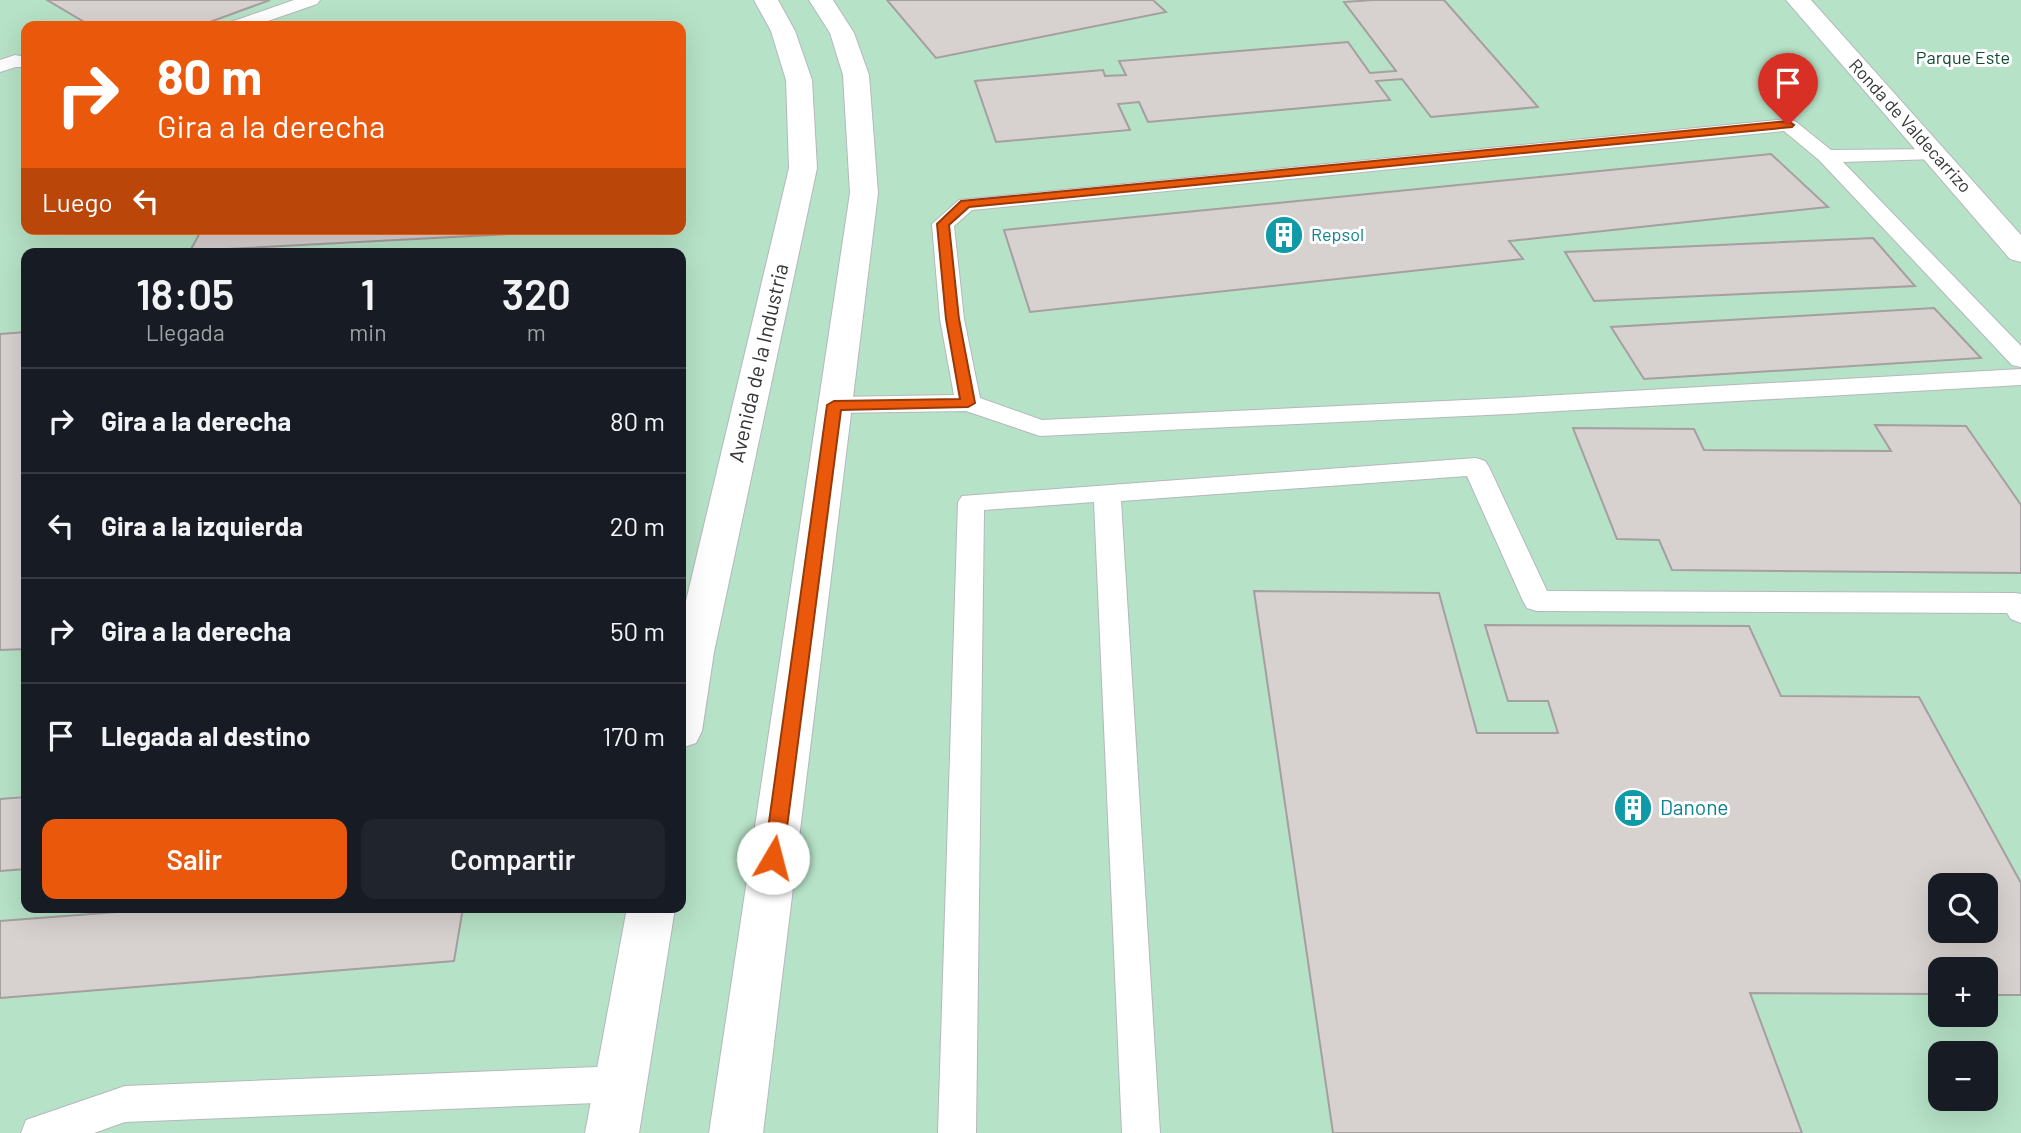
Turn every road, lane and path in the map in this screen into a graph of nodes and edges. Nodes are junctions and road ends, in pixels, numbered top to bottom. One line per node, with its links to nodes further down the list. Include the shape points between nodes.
1 (311, 0): 5 (lane)
2 (766, 0): 17 (street, Avenida de la Industria, via 783,31 799,80 803,168)
3 (821, 0): 14 (street, via 842,33 856,75 864,193)
4 (1798, 0): 8 (street, Ronda de Valdecarrizo)
5 (251, 21)
6 (21, 62): 7 (lane)
7 (0, 66)
8 (1935, 153): 9 (lane); 10 (street, Ronda de Valdecarrizo)
9 (1826, 156): 11 (lane); 13 (lane, via 1788,125 966,204 943,224)
10 (2021, 253)
11 (2021, 360)
12 (2021, 377): 13 (lane, via 1040,428)
13 (968, 403): 14 (lane)
14 (834, 405): 22 (street)
15 (1107, 492): 16 (lane, via 1476,467 1537,601 2015,603); 23 (lane, via 971,502); 24 (lane)
16 (2021, 612)
17 (687, 652)
18 (650, 913): 19 (street)
19 (622, 1084): 20 (lane, via 125,1104); 21 (street)
20 (40, 1133)
21 (612, 1133)
22 (736, 1133)
23 (957, 1133)
24 (1141, 1133)

